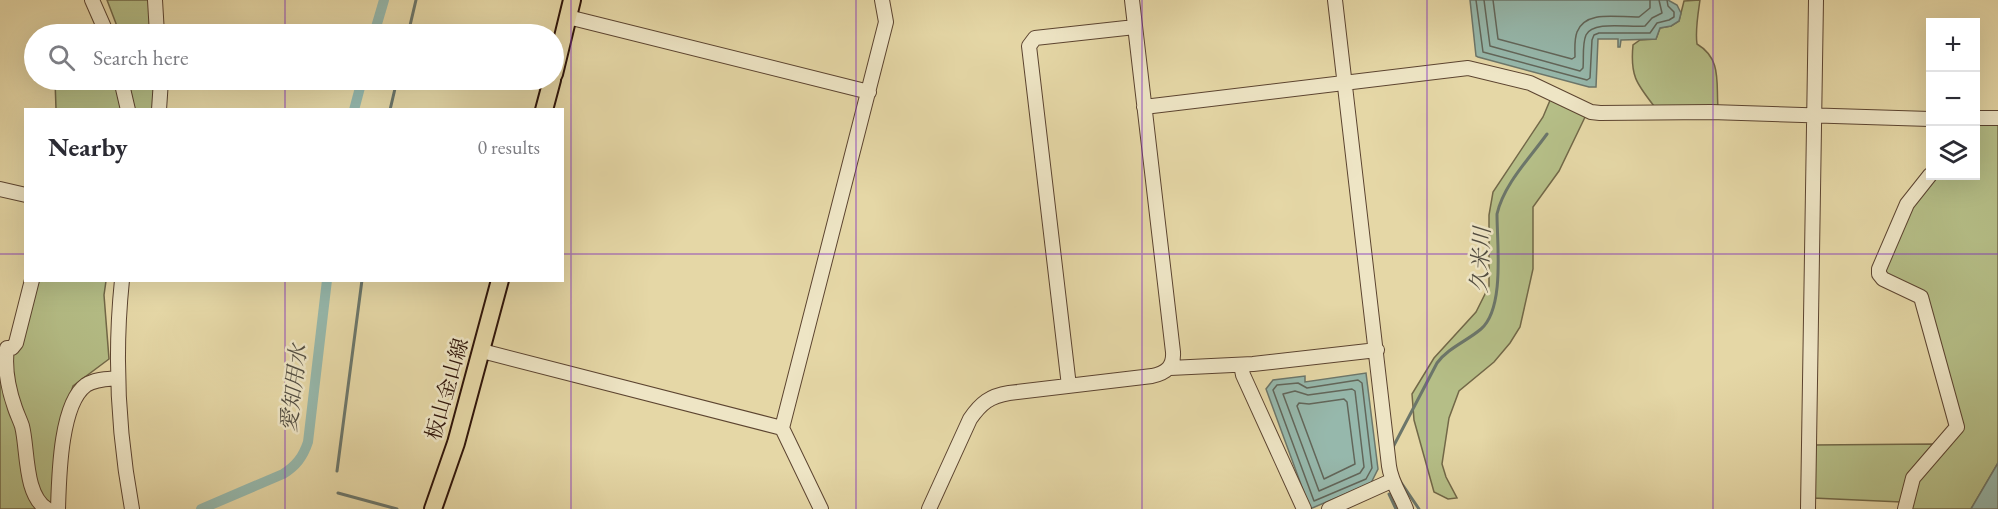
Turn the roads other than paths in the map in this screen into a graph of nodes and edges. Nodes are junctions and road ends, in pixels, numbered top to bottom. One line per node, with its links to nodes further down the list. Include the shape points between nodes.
1 (92, 0): 9 (street)
2 (155, 0): 10 (street)
3 (572, 0): 8 (main road)
4 (882, 0): 17 (street, via 886,22)
5 (1132, 0): 11 (street)
6 (1335, 0): 13 (street)
7 (1816, 0): 22 (street)
8 (568, 17): 12 (main road); 17 (street)
9 (103, 24)
10 (156, 24)
11 (1135, 27): 18 (street); 38 (street, via 1035,38 1029,46)
12 (564, 33)
13 (1345, 83): 18 (street); 22 (street, via 1468,68 1530,83 1591,112); 33 (street)
14 (123, 90): 19 (street)
15 (160, 90): 20 (street)
16 (549, 90): 21 (main road)
17 (869, 92): 39 (street)
18 (1144, 107): 36 (street, via 1173,352)
19 (128, 108)
20 (159, 108)
21 (545, 108)
22 (1814, 117): 25 (street); 50 (street)
23 (1980, 118): 24 (street)
24 (1998, 118)
25 (1926, 119)
26 (1926, 180): 51 (street, via 1907,204 1879,269 1883,279 1921,297 1957,427 1913,478)
27 (0, 189): 28 (street)
28 (24, 195)
29 (31, 282): 32 (street, via 16,342)
30 (122, 282): 37 (street)
31 (499, 282): 34 (main road, 板山金山線)
32 (6, 346): 41 (street, via 6,375 22,426 26,463 34,493)
33 (1377, 350): 35 (street); 40 (street)
34 (482, 351): 39 (street); 44 (main road, 板山金山線)
35 (1241, 365): 36 (street); 47 (street)
36 (1170, 368): 38 (street, via 1152,376)
37 (118, 378): 42 (street, via 88,383 73,403 64,439); 43 (street, via 122,445)
38 (1069, 386): 46 (street, via 994,396 983,403 970,419)
39 (782, 428): 45 (street)
40 (1391, 481): 48 (street); 49 (street)
41 (46, 509)
42 (58, 509)
43 (132, 509)
44 (434, 509)
45 (821, 509)
46 (928, 509)
47 (1304, 509)
48 (1329, 509)
49 (1406, 509)
50 (1808, 509)
51 (1905, 509)

